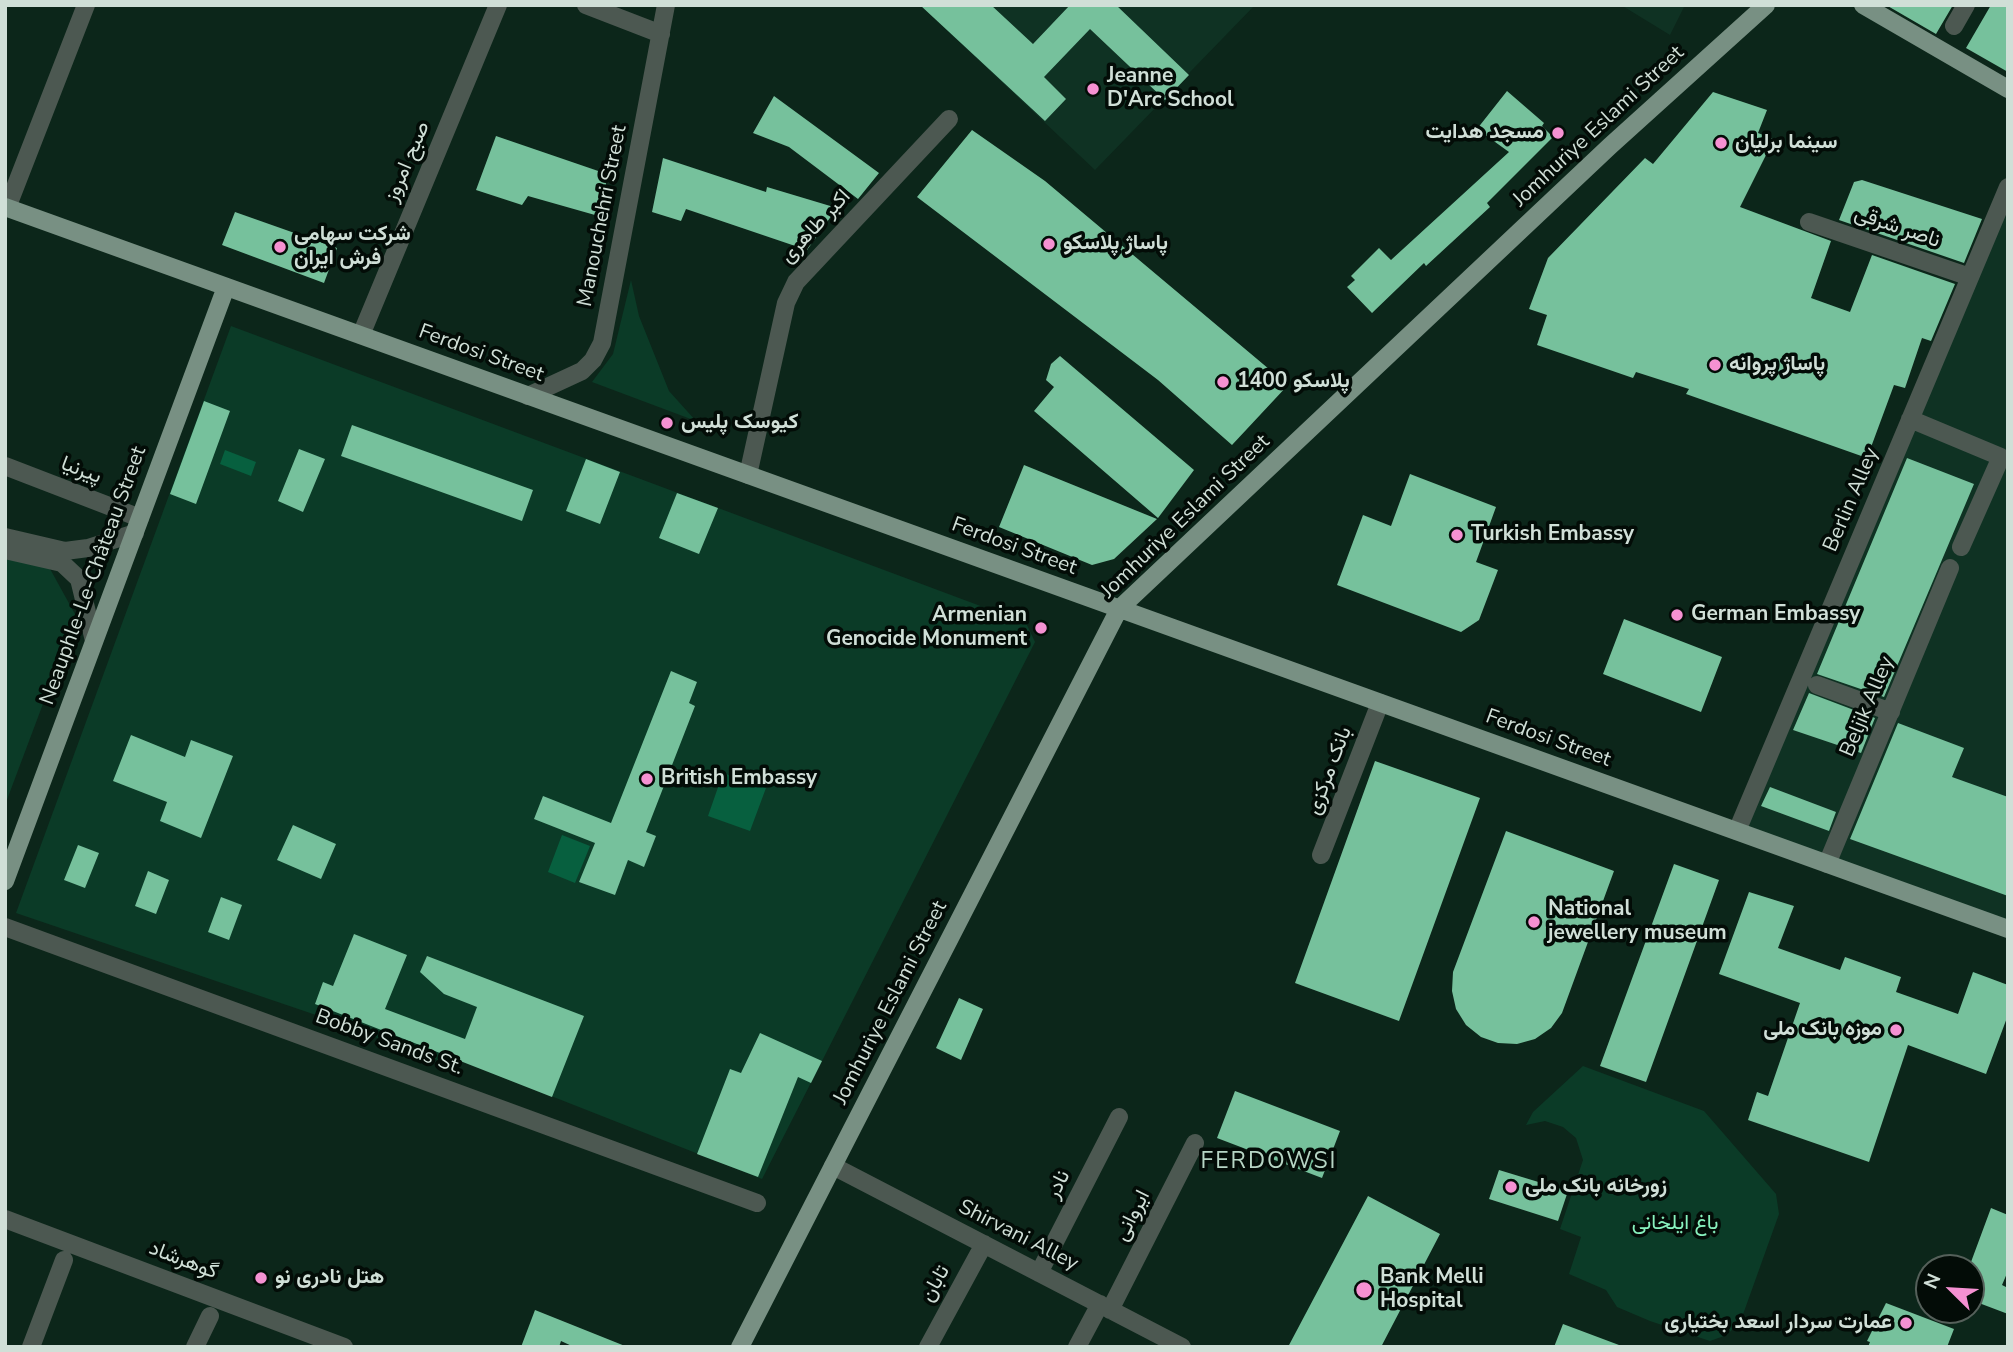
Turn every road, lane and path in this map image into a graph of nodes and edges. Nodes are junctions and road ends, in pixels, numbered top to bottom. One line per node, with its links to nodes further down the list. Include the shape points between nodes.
1 (86, 5): 14 (street)
2 (498, 5): 18 (street, صبح امروز)
3 (586, 5): 10 (street)
4 (666, 5): 10 (street, Manouchehri Street)
5 (1766, 5): 8 (main road, Jomhuriye Eslami Street)
6 (1863, 5): 11 (main road)
7 (1966, 5): 9 (street)
8 (1752, 13): 29 (main road, Jomhuriye Eslami Street)
9 (1954, 26)
10 (661, 34): 19 (street, Manouchehri Street, via 601,343 582,371)
11 (2008, 89)
12 (949, 119): 22 (street, اکبر طاهری, via 796,282 786,303)
13 (2008, 187): 16 (street, Berlin Alley)
14 (6, 208): 17 (main road, Ferdosi Street)
15 (1809, 222): 16 (street, ناصر شرقی)
16 (1970, 277): 20 (street, Berlin Alley)
17 (226, 287): 18 (main road, Ferdosi Street); 23 (main road, Neauphle-Le-Château Street)
18 (361, 335): 19 (main road, Ferdosi Street)
19 (528, 396): 22 (main road, Ferdosi Street)
20 (1910, 419): 25 (street, via 2001,457); 34 (street, Berlin Alley)
21 (5, 466): 23 (street, پیرنیا)
22 (748, 475): 29 (main road, Ferdosi Street)
23 (137, 526): 27 (street); 30 (main road, Neauphle-Le-Château Street)
24 (5, 537): 27 (street)
25 (1961, 547)
26 (5, 550): 27 (street)
27 (63, 557): 30 (street, via 79,579)
28 (1950, 568): 33 (street, Beljik Alley, via 1904,695)
29 (1119, 609): 32 (main road, Ferdosi Street); 42 (main road, Jomhuriye Eslami Street)
30 (94, 640): 37 (main road, Neauphle-Le-Château Street)
31 (1817, 685): 33 (street)
32 (1380, 703): 34 (main road, Ferdosi Street); 35 (street, بانک مرکزی)
33 (1891, 712): 36 (street, Beljik Alley)
34 (1737, 831): 36 (main road, Ferdosi Street)
35 (1321, 855)
36 (1827, 864): 39 (main road, Ferdosi Street)
37 (5, 881)
38 (5, 927): 43 (street, Bobby Sands St.)
39 (2008, 929)
40 (1119, 1117): 47 (street, نادر)
41 (1195, 1143): 48 (street, ایروانی)
42 (833, 1166): 45 (street, Shirvani Alley); 53 (main road, Jomhuriye Eslami Street)
43 (757, 1203)
44 (5, 1219): 52 (street, گوهرشاد)
45 (984, 1244): 47 (street, Shirvani Alley); 54 (street, تابان)
46 (64, 1260): 50 (street)
47 (1039, 1273): 48 (street, Shirvani Alley)
48 (1105, 1307): 55 (street, ایروانی); 56 (street, Shirvani Alley)
49 (210, 1316): 51 (street)
50 (31, 1347)
51 (195, 1347)
52 (344, 1347)
53 (741, 1347)
54 (928, 1347)
55 (1077, 1347)
56 (1182, 1347)

